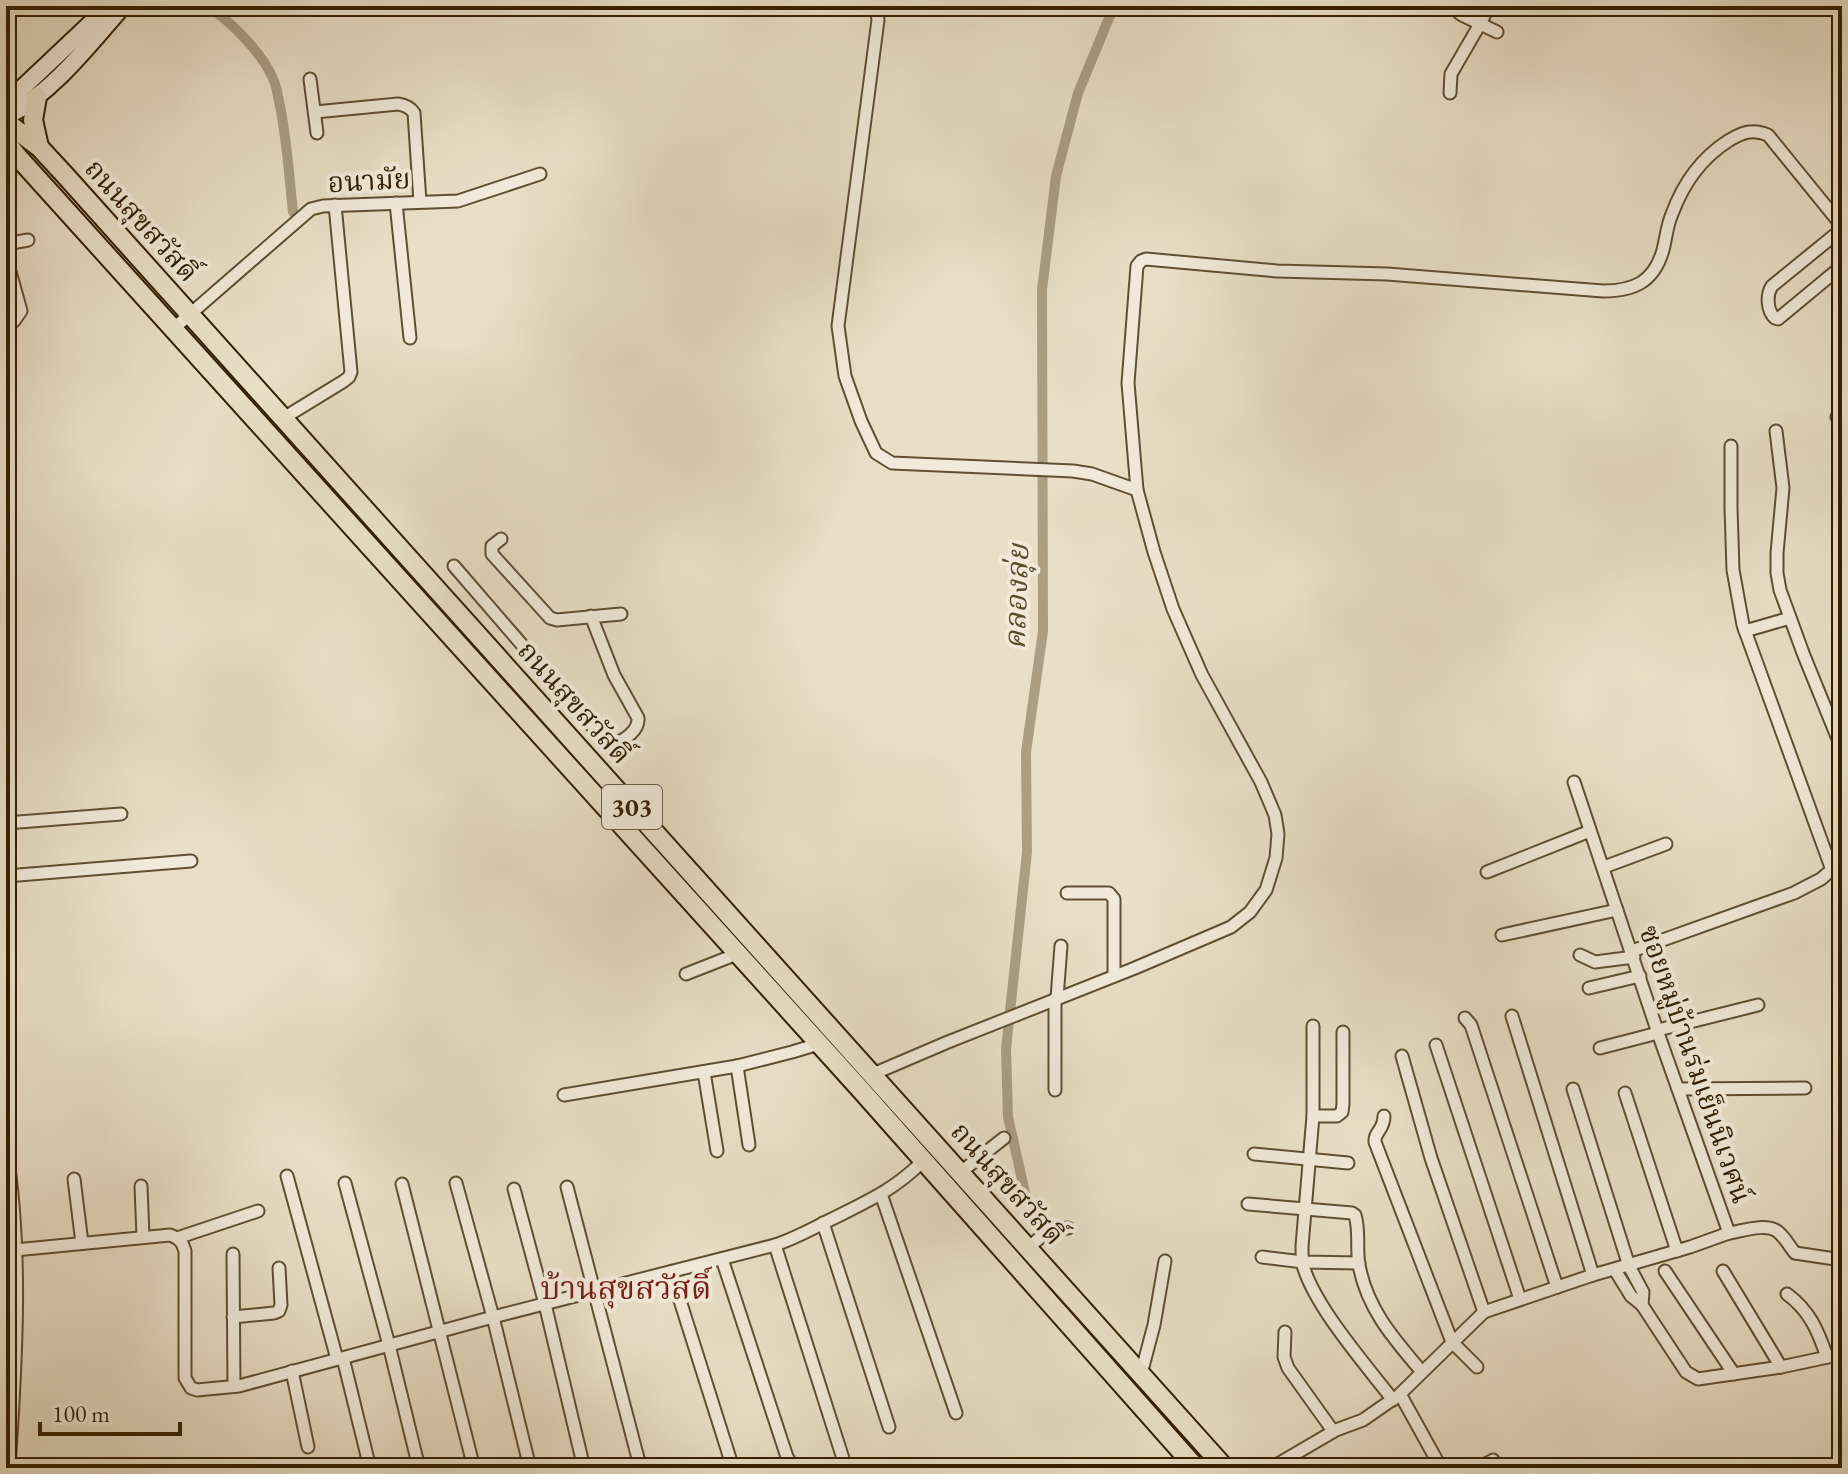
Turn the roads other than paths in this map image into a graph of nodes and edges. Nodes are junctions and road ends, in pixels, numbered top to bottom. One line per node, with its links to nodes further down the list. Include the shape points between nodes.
1 (109, 6): 8 (main road, ถนนสุขสวัสดิ์ / 303)
2 (123, 6): 8 (main road, ถนนสุขสวัสดิ์ / 303)
3 (876, 6): 34 (street, via 838,326 845,376 876,453 892,463 1073,471)
4 (1457, 6): 6 (street, via 1458,12)
5 (1489, 6): 6 (street)
6 (1480, 24): 7 (street); 10 (street, via 1451,74)
7 (1497, 32)
8 (81, 42): 11 (main road, ถนนสุขสวัสดิ์ / 303)
9 (310, 79): 13 (street)
10 (1450, 93)
11 (21, 94): 12 (main road, ถนนสุขสวัสดิ์ / 303); 14 (main road, ถนนสุขสวัสดิ์ / 303); 16 (main road)
12 (6, 109)
13 (315, 112): 15 (street); 19 (street, via 398,104 411,109)
14 (6, 119): 16 (main road, ถนนสุขสวัสดิ์ / 303)
15 (317, 133)
16 (39, 147): 27 (main road, ถนนสุขสวัสดิ์ / 303)
17 (10, 149): 29 (main road, ถนนสุขสวัสดิ์ / 303)
18 (540, 174): 19 (street, อนามัย, via 458,201)
19 (420, 202): 20 (street, อนามัย)
20 (396, 203): 21 (street, อนามัย); 30 (street)
21 (335, 205): 27 (street, อนามัย, via 304,213); 31 (street, via 351,372)
22 (1842, 228): 26 (street, via 1772,286 1771,314 1778,319); 34 (street, via 1768,135 1750,131 1712,151 1699,165 1670,218 1658,263 1628,290 1146,259 1137,266 1128,383)
23 (28, 240): 24 (street)
24 (7, 241)
25 (6, 257): 28 (street, via 21,311)
26 (1842, 266)
27 (189, 315): 29 (street, อนามัย); 31 (main road, ถนนสุขสวัสดิ์ / 303)
28 (6, 323)
29 (173, 329): 63 (main road, ถนนสุขสวัสดิ์ / 303)
30 (410, 338)
31 (282, 419): 42 (main road, ถนนสุขสวัสดิ์ / 303)
32 (1776, 431): 39 (street, via 1783,488 1777,573)
33 (1731, 446): 40 (street, via 1733,570)
34 (1137, 490): 67 (street, via 1173,609 1202,675 1261,782 1278,834 1266,890 1250,912 1231,927)
35 (501, 539): 38 (street, via 492,546 492,554 550,618)
36 (454, 566): 41 (street)
37 (621, 614): 38 (street)
38 (591, 616): 45 (street, via 638,718 631,734 615,744)
39 (1790, 618): 40 (street); 47 (street)
40 (1745, 631): 56 (street)
41 (517, 639): 42 (street); 43 (street)
42 (498, 658): 44 (main road, ถนนสุขสวัสดิ์ / 303)
43 (554, 682): 44 (street); 45 (street)
44 (535, 700): 46 (main road, ถนนสุขสวัสดิ์ / 303)
45 (593, 727): 46 (street)
46 (574, 743): 77 (main road, ถนนสุขสวัสดิ์ / 303)
47 (1842, 749)
48 (1574, 782): 51 (street, ซอยหมู่บ้านร่มเย็นนิเวศน์)
49 (121, 814): 50 (street)
50 (6, 823)
51 (1590, 831): 55 (street, ซอยหมู่บ้านร่มเย็นนิเวศน์); 57 (street)
52 (1666, 844): 55 (street)
53 (191, 861): 58 (street)
54 (1842, 861): 56 (street)
55 (1604, 867): 60 (street, ซอยหมู่บ้านร่มเย็นนิเวศน์)
56 (1832, 870): 64 (street, via 1794,893)
57 (1487, 872)
58 (6, 876)
59 (1067, 893): 67 (street, via 1112,895)
60 (1617, 910): 61 (street); 64 (street, ซอยหมู่บ้านร่มเย็นนิเวศน์)
61 (1502, 935)
62 (1061, 946): 70 (street)
63 (737, 954): 66 (street); 78 (main road, ถนนสุขสวัสดิ์ / 303)
64 (1633, 954): 65 (street, via 1595,962); 68 (street, ซอยหมู่บ้านร่มเย็นนิเวศน์)
65 (1580, 955)
66 (686, 974)
67 (1114, 976): 70 (street)
68 (1640, 976): 69 (street); 76 (street, ซอยหมู่บ้านร่มเย็นนิเวศน์)
69 (1589, 988)
70 (1056, 999): 84 (street); 88 (street)
71 (1758, 1005): 76 (street)
72 (1512, 1016): 137 (street)
73 (1465, 1018): 138 (street)
74 (1313, 1026): 91 (street)
75 (1343, 1032): 91 (street, via 1342,1112)
76 (1658, 1032): 80 (street); 87 (street, ซอยหมู่บ้านร่มเย็นนิเวศน์)
77 (837, 1035): 78 (street); 84 (main road, ถนนสุขสวัสดิ์ / 303)
78 (819, 1044): 82 (street); 99 (main road, ถนนสุขสวัสดิ์ / 303)
79 (1436, 1045): 141 (street)
80 (1600, 1048)
81 (1402, 1056): 144 (street)
82 (737, 1066): 83 (street); 94 (street)
83 (704, 1072): 90 (street); 96 (street)
84 (873, 1074): 101 (main road, ถนนสุขสวัสดิ์ / 303)
85 (1805, 1088): 87 (street)
86 (1573, 1089): 131 (street)
87 (1678, 1089): 116 (street, ซอยหมู่บ้านร่มเย็นนิเวศน์)
88 (1055, 1090)
89 (1625, 1093): 123 (street)
90 (564, 1095)
91 (1313, 1116): 98 (street)
92 (1384, 1116): 149 (street, via 1375,1142)
93 (1004, 1138): 101 (street)
94 (749, 1145)
95 (6, 1148): 122 (street)
96 (717, 1151)
97 (1254, 1154): 98 (street)
98 (1310, 1159): 100 (street); 112 (street)
99 (923, 1161): 110 (street); 177 (main road, ถนนสุขสวัสดิ์ / 303)
100 (1348, 1163)
101 (961, 1172): 121 (main road, ถนนสุขสวัสดิ์ / 303)
102 (287, 1176): 153 (street)
103 (74, 1179): 119 (street)
104 (345, 1183): 150 (street)
105 (456, 1183): 146 (street)
106 (402, 1184): 147 (street)
107 (141, 1186): 117 (street)
108 (567, 1187): 139 (street)
109 (514, 1189): 142 (street)
110 (881, 1194): 114 (street); 162 (street)
111 (1248, 1204): 112 (street)
112 (1306, 1209): 129 (street); 130 (street, via 1355,1215)
113 (258, 1211): 118 (street)
114 (823, 1223): 120 (street); 163 (street)
115 (1068, 1228): 121 (street, via 1049,1230)
116 (1729, 1233): 123 (street, ซอยหมู่บ้านร่มเย็นนิเวศน์); 127 (street, via 1772,1229 1795,1253)
117 (143, 1237): 118 (street); 119 (street)
118 (177, 1238): 160 (street, via 185,1251 185,1378 197,1390)
119 (82, 1243): 122 (street)
120 (775, 1245): 126 (street); 176 (street)
121 (1028, 1248): 158 (main road, ถนนสุขสวัสดิ์ / 303)
122 (15, 1250): 168 (street)
123 (1677, 1251): 131 (street, ซอยหมู่บ้านร่มเย็นนิเวศน์)
124 (233, 1254): 145 (street)
125 (1262, 1257): 129 (street)
126 (722, 1259): 136 (street); 175 (street, via 787,1457)
127 (1842, 1260)
128 (1165, 1261): 158 (street)
129 (1303, 1262): 130 (street); 161 (street, via 1316,1295)
130 (1359, 1263): 157 (street, via 1383,1326)
131 (1629, 1266): 133 (street, ซอยหมู่บ้านร่มเย็นนิเวศน์); 143 (street, via 1643,1292)
132 (279, 1268): 145 (street, via 279,1311)
133 (1615, 1270): 137 (street, ซอยหมู่บ้านร่มเย็นนิเวศน์); 143 (street)
134 (1665, 1271): 159 (street)
135 (1723, 1271): 155 (street)
136 (671, 1272): 139 (street); 174 (street)
137 (1593, 1275): 138 (street, ซอยหมู่บ้านร่มเย็นนิเวศน์)
138 (1557, 1287): 141 (street, ซอยหมู่บ้านร่มเย็นนิเวศน์)
139 (596, 1291): 142 (street); 167 (street)
140 (1787, 1294): 152 (street, via 1813,1321)
141 (1520, 1299): 144 (street, ซอยหมู่บ้านร่มเย็นนิเวศน์)
142 (545, 1304): 146 (street); 173 (street)
143 (1642, 1305): 159 (street, via 1686,1372 1698,1379)
144 (1484, 1312): 149 (street, ซอยหมู่บ้านร่มเย็นนิเวศน์)
145 (233, 1317): 160 (street)
146 (493, 1317): 147 (street); 172 (street)
147 (440, 1331): 150 (street); 171 (street)
148 (1285, 1332): 164 (street, via 1288,1368)
149 (1452, 1342): 154 (street); 157 (street, ซอยหมู่บ้านร่มเย็นนิเวศน์)
150 (389, 1345): 153 (street); 170 (street)
151 (1842, 1354): 152 (street)
152 (1827, 1357): 155 (street)
153 (340, 1358): 156 (street); 169 (street)
154 (1477, 1367)
155 (1781, 1367): 159 (street)
156 (292, 1371): 160 (street); 165 (street)
157 (1422, 1372): 161 (street, ซอยหมู่บ้านร่มเย็นนิเวศน์)
158 (1141, 1374): 178 (main road, ถนนสุขสวัสดิ์ / 303)
159 (1734, 1374)
160 (234, 1386)
161 (1396, 1397): 164 (street, ซอยหมู่บ้านร่มเย็นนิเวศน์, via 1363,1420); 180 (street)
162 (956, 1413)
163 (889, 1427)
164 (1333, 1431): 179 (street, ซอยหมู่บ้านร่มเย็นนิเวศน์)
165 (308, 1447)
166 (1493, 1460): 181 (street)
167 (640, 1466)
168 (9, 1468)
169 (370, 1468)
170 (419, 1468)
171 (474, 1468)
172 (530, 1468)
173 (584, 1468)
174 (733, 1468)
175 (796, 1468)
176 (846, 1468)
177 (1196, 1468)
178 (1225, 1468)
179 (1271, 1468)
180 (1441, 1468)
181 (1478, 1468)

